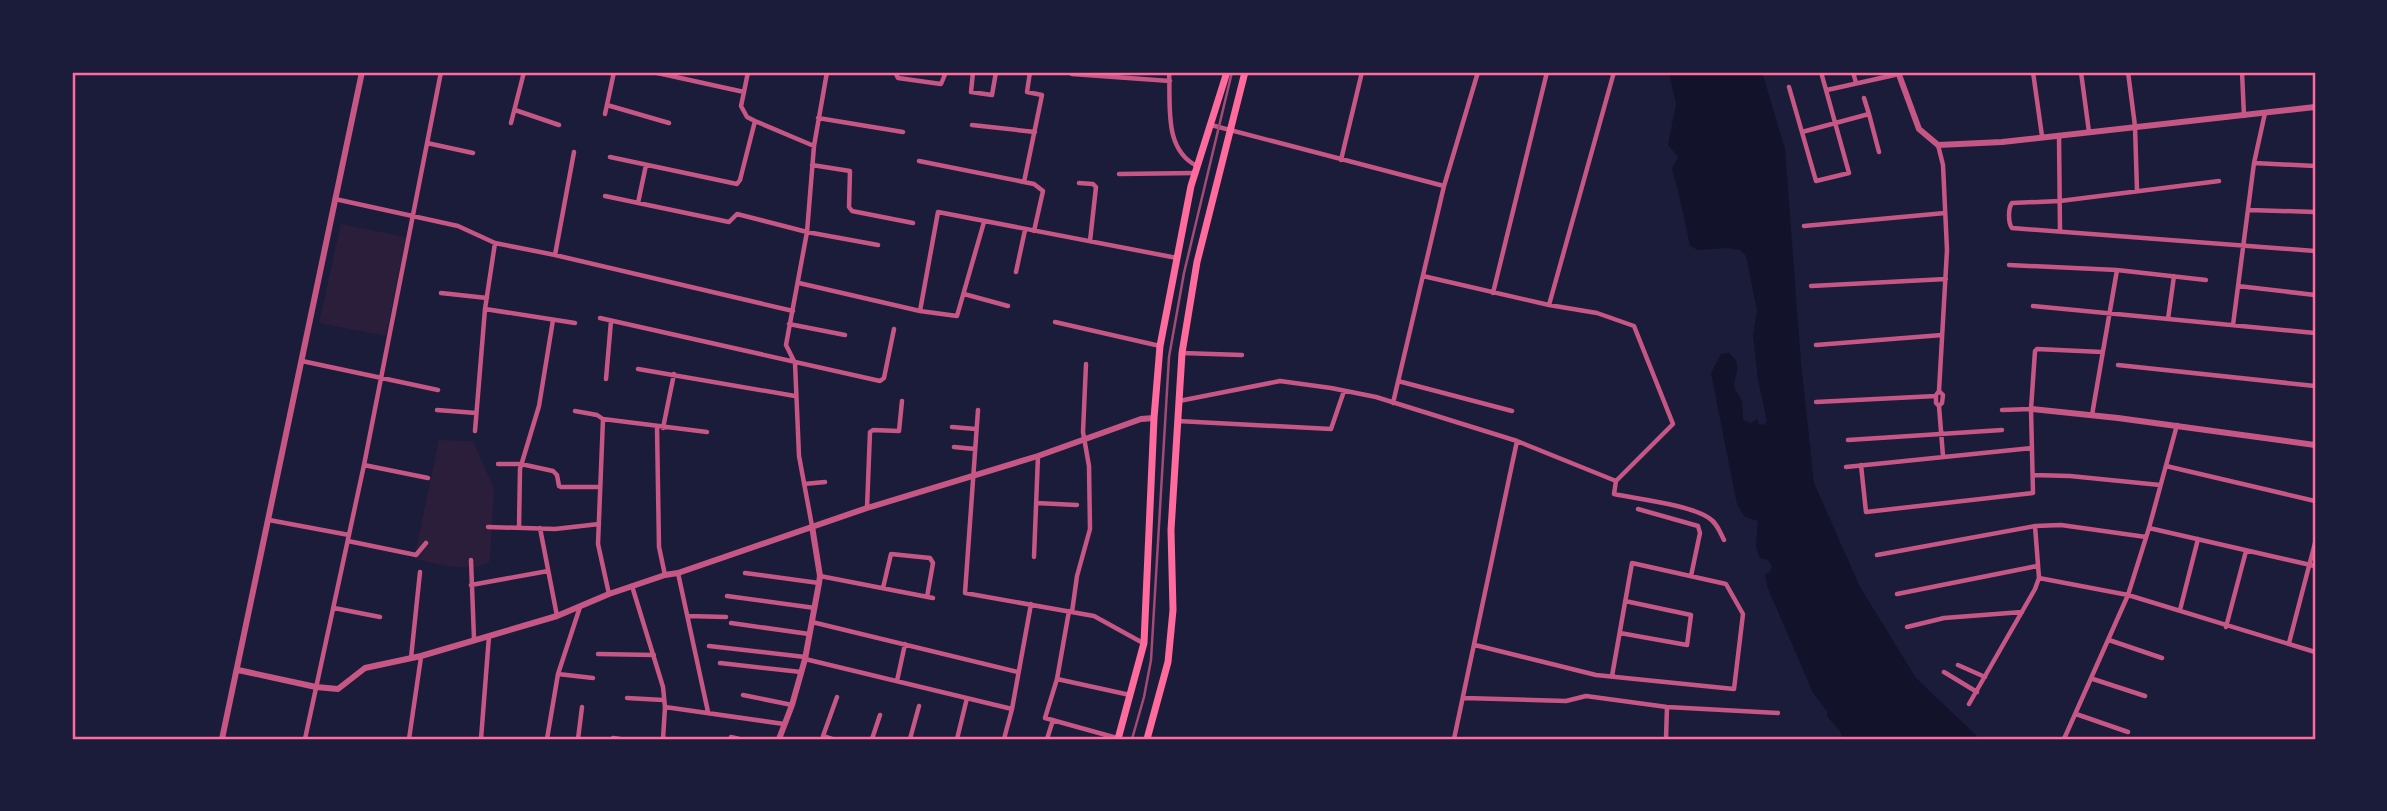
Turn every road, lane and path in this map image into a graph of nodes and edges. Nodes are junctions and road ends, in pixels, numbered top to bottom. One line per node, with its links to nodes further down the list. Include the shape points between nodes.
1 (362, 72): 78 (street)
2 (441, 72): 57 (street)
3 (524, 72): 36 (street)
4 (614, 72): 34 (street)
5 (653, 72): 32 (street)
6 (748, 72): 32 (street)
7 (827, 72): 41 (street)
8 (895, 72): 9 (street, via 898,78 941,84)
9 (946, 72)
10 (974, 72): 11 (street, via 971,92 992,96)
11 (996, 72)
12 (1030, 72): 52 (street, via 1027,92 1042,95)
13 (1170, 72): 28 (street)
14 (1227, 72): 48 (main road)
15 (1245, 72): 50 (main road)
16 (1362, 72): 64 (street)
17 (1478, 72): 75 (street)
18 (1547, 72): 110 (street)
19 (1614, 72): 114 (street)
20 (1821, 72): 31 (street)
21 (1853, 72): 29 (street)
22 (2033, 72): 56 (street)
23 (2081, 72): 54 (street)
24 (2128, 72): 49 (street)
25 (2242, 72): 40 (street)
26 (1899, 73): 29 (street); 58 (street, via 1919,129)
27 (1072, 74): 28 (street)
28 (1170, 81): 70 (street, via 1175,146)
29 (1856, 83): 31 (street)
30 (1789, 87): 53 (street)
31 (1827, 90): 43 (street)
32 (744, 92): 42 (street, via 741,106)
33 (1864, 98): 39 (street)
34 (607, 105): 38 (street); 45 (street)
35 (2315, 107): 37 (street)
36 (514, 110): 44 (street); 46 (street)
37 (2265, 113): 40 (street); 66 (street)
38 (605, 114)
39 (1869, 114): 43 (street); 61 (street)
40 (2244, 116): 49 (street)
41 (818, 118): 51 (street); 59 (street)
42 (755, 121): 59 (street); 68 (street, via 737,184)
43 (1835, 122): 53 (street); 53 (street, via 1848,173 1816,181)
44 (511, 123)
45 (669, 124)
46 (559, 125)
47 (972, 125): 52 (street)
48 (1211, 125): 50 (street); 70 (main road)
49 (2135, 126): 54 (street); 76 (street)
50 (1232, 131): 64 (street); 136 (main road, via 1197,262)
51 (903, 132)
52 (1035, 132): 73 (street)
53 (1802, 132)
54 (2090, 132): 55 (street)
55 (2059, 135): 56 (street); 79 (street)
56 (2042, 136): 58 (street)
57 (427, 143): 62 (street); 84 (street)
58 (1938, 145): 83 (street)
59 (814, 146): 67 (street)
60 (574, 152): 97 (street)
61 (1879, 152)
62 (473, 153)
63 (610, 157): 68 (street)
64 (1341, 160): 75 (street)
65 (919, 161): 73 (street)
66 (2254, 163): 69 (street); 81 (street)
67 (812, 164): 86 (street, via 850,171 852,211); 91 (street)
68 (646, 165): 80 (street)
69 (2315, 166)
70 (1197, 170): 71 (street); 98 (main road)
71 (1119, 174)
72 (2219, 181): 76 (street)
73 (1024, 182): 89 (street, via 1042,191)
74 (1079, 183): 92 (street, via 1096,187)
75 (1444, 186): 102 (street)
76 (2137, 191): 79 (street)
77 (605, 196): 80 (street)
78 (335, 199): 84 (street); 138 (street)
79 (2060, 201): 90 (street); 90 (street, via 2012,203 2010,207 2012,228)
80 (638, 203): 91 (street, via 729,222 737,214)
81 (2249, 210): 82 (street); 95 (street)
82 (2315, 212)
83 (1945, 213): 87 (street); 104 (street)
84 (412, 215): 93 (street, via 458,226); 144 (street)
85 (984, 222): 88 (street); 111 (street); 119 (street, via 938,212)
86 (913, 223)
87 (1804, 226)
88 (1025, 230): 89 (street); 101 (street)
89 (1034, 231): 92 (street)
90 (2060, 231): 95 (street)
91 (807, 232): 94 (street); 106 (street)
92 (1090, 241): 98 (street)
93 (495, 243): 97 (street); 113 (street)
94 (878, 245)
95 (2244, 246): 96 (street); 108 (street)
96 (2315, 251)
97 (555, 255): 118 (street)
98 (1178, 258): 134 (main road)
99 (2009, 265): 100 (street)
100 (2117, 270): 103 (street); 120 (street)
101 (1016, 272)
102 (1423, 276): 110 (street); 146 (street)
103 (2174, 276): 105 (street); 122 (street)
104 (1947, 279): 107 (street); 132 (street)
105 (2206, 280)
106 (799, 283): 118 (street); 119 (street)
107 (1811, 286)
108 (2238, 286): 112 (street); 128 (street)
109 (441, 293): 113 (street)
110 (1493, 293): 114 (street)
111 (964, 294): 115 (street); 119 (street, via 957,316)
112 (2315, 295)
113 (487, 298): 117 (street)
114 (1549, 305): 193 (street, via 1597,313 1634,326 1673,424)
115 (1008, 306)
116 (2033, 306): 120 (street)
117 (485, 309): 123 (street); 162 (street)
118 (793, 311): 127 (street)
119 (920, 311)
120 (2109, 314): 122 (street); 135 (street)
121 (600, 318): 124 (street)
122 (2168, 319): 128 (street)
123 (552, 320): 126 (street); 185 (street, via 539,406)
124 (611, 321): 139 (street); 145 (street)
125 (1055, 322): 134 (street)
126 (575, 323)
127 (789, 324): 131 (street); 139 (street, via 786,345)
128 (2233, 325): 130 (street)
129 (894, 329): 139 (street, via 883,381)
130 (2315, 333)
131 (845, 335)
132 (1942, 335): 133 (street); 150 (street)
133 (1815, 345)
134 (1160, 346): 164 (main road)
135 (2102, 352): 156 (street, via 2036,350); 163 (street)
136 (1182, 353): 137 (street); 153 (main road)
137 (1242, 355)
138 (302, 361): 144 (street); 204 (street)
139 (795, 363): 151 (street)
140 (1086, 364): 175 (street)
141 (2118, 365): 147 (street)
142 (638, 369): 143 (street)
143 (674, 373): 151 (street); 168 (street)
144 (381, 378): 148 (street); 186 (street)
145 (606, 379)
146 (1398, 380): 154 (street); 161 (street)
147 (2315, 386)
148 (438, 390)
149 (1344, 391): 153 (street, via 1280,382); 154 (street); 166 (street, via 1331,429)
150 (1937, 393): 155 (street); 174 (street, via 1943,395)
151 (795, 396): 195 (street)
152 (902, 401): 201 (street, via 899,431 870,432)
153 (1178, 401): 166 (main road)
154 (1393, 402): 177 (street)
155 (1816, 402)
156 (2031, 409): 159 (street); 163 (street); 180 (street)
157 (438, 410): 162 (street)
158 (978, 410): 170 (street)
159 (2002, 410)
160 (575, 411): 165 (street)
161 (1512, 411)
162 (476, 414): 172 (street)
163 (2092, 415): 167 (street)
164 (1154, 418): 175 (street); 262 (main road)
165 (603, 419): 168 (street); 197 (street)
166 (1177, 421): 331 (main road, via 1171,636)
167 (2178, 425): 178 (street); 188 (street)
168 (660, 427): 173 (street); 230 (street, via 660,547)
169 (952, 427): 170 (street)
170 (976, 429): 181 (street)
171 (2003, 430): 174 (street)
172 (475, 431)
173 (707, 432)
174 (1941, 433): 176 (street); 183 (street)
175 (1084, 439): 182 (street); 247 (street, via 1090,529)
176 (1848, 440)
177 (1517, 441): 193 (street); 265 (street)
178 (2315, 445)
179 (954, 447): 181 (street)
180 (2032, 448): 183 (street); 190 (street)
181 (975, 449): 191 (street)
182 (1038, 456): 191 (street); 199 (street)
183 (1943, 456): 187 (street)
184 (498, 464): 185 (street)
185 (521, 464): 197 (street, via 553,471 561,487); 210 (street)
186 (364, 465): 192 (street); 213 (street)
187 (1861, 465): 189 (street); 203 (street)
188 (2166, 466): 196 (street); 198 (street)
189 (1846, 467)
190 (2034, 475): 196 (street); 203 (street, via 2033,493)
191 (972, 476): 201 (street); 242 (street, via 965,593)
192 (428, 478)
193 (1616, 481): 216 (street, via 1614,494 1709,517)
194 (825, 482): 195 (street)
195 (804, 484): 207 (street)
196 (2160, 485): 212 (street)
197 (600, 487): 206 (street)
198 (2315, 501)
199 (1036, 503): 200 (street); 222 (street)
200 (1077, 505)
201 (867, 508): 207 (street)
202 (1638, 509): 231 (street, via 1698,526)
203 (1866, 512): 205 (street)
204 (269, 520): 213 (street); 276 (street)
205 (1867, 522)
206 (599, 524): 211 (street); 237 (street, via 598,544)
207 (813, 526): 228 (street); 233 (street)
208 (2035, 526): 214 (street, via 2062,525); 221 (street); 225 (street)
209 (488, 527): 210 (street)
210 (519, 528): 211 (street)
211 (540, 528): 226 (street)
212 (2149, 528): 214 (street); 215 (street)
213 (349, 535): 217 (street)
214 (2146, 537): 239 (street)
215 (2198, 539): 220 (street); 246 (street)
216 (1724, 540)
217 (348, 541): 218 (street, via 416,555); 244 (street)
218 (426, 543)
219 (2315, 543): 224 (street)
220 (2246, 551): 224 (street); 255 (street)
221 (1877, 555)
222 (1034, 557)
223 (471, 560): 234 (street)
224 (2313, 565): 263 (street)
225 (2037, 566): 232 (street); 238 (street)
226 (548, 571): 234 (street); 249 (street)
227 (420, 572): 271 (street)
228 (678, 573): 230 (street); 250 (street)
229 (745, 573): 233 (street)
230 (665, 575): 235 (street)
231 (1690, 576): 241 (street, via 1632,563); 281 (street, via 1726,584 1743,614 1734,689)
232 (2039, 578): 239 (street); 248 (street)
233 (819, 579): 236 (street); 245 (street)
234 (471, 585): 260 (street)
235 (632, 586): 237 (street); 269 (street)
236 (883, 588): 236 (street, via 930,598 933,563 930,558 891,554)
237 (608, 594): 243 (street)
238 (1897, 594)
239 (2128, 595): 246 (street); 261 (street)
240 (727, 596): 245 (street)
241 (1625, 601): 257 (street); 257 (street, via 1691,615 1687,645)
242 (1031, 604): 247 (street); 278 (street)
243 (580, 607): 249 (street); 280 (street)
244 (334, 608): 251 (street); 287 (street)
245 (815, 608): 253 (street)
246 (2180, 610): 255 (street)
247 (1071, 611): 262 (street, via 1094,616); 284 (street)
248 (2022, 612): 256 (street, via 1944,618); 282 (street)
249 (557, 615): 259 (street)
250 (688, 615): 252 (street); 304 (street)
251 (380, 617)
252 (726, 617)
253 (812, 622): 258 (street); 264 (street)
254 (731, 623): 258 (street)
255 (2226, 626): 263 (street)
256 (1908, 627)
257 (1620, 633): 281 (street)
258 (809, 634): 272 (street)
259 (489, 636): 260 (street); 317 (street)
260 (474, 639): 270 (street)
261 (2109, 640): 273 (street); 285 (street)
262 (1144, 643): 290 (main road)
263 (2289, 643): 267 (street)
264 (905, 644): 278 (street); 286 (street)
265 (1475, 645): 281 (street); 295 (street)
266 (709, 646): 272 (street)
267 (2315, 652)
268 (598, 654): 269 (street)
269 (654, 655): 296 (street)
270 (421, 656): 271 (street); 316 (street)
271 (411, 658): 287 (street, via 365,668 338,689)
272 (805, 658): 277 (street); 286 (street)
273 (2162, 659)
274 (720, 663): 277 (street)
275 (1958, 665): 282 (street)
276 (238, 670): 287 (street); 314 (street)
277 (801, 672): 298 (street)
278 (1018, 672): 303 (street)
279 (1944, 672): 288 (street)
280 (558, 674): 283 (street); 318 (street)
281 (1612, 676)
282 (1985, 677): 288 (street)
283 (593, 678)
284 (1057, 679): 290 (street); 308 (street, via 1045,718)
285 (2092, 679): 291 (street); 306 (street)
286 (897, 681): 294 (street)
287 (316, 687): 315 (street)
288 (1977, 691): 297 (street)
289 (743, 695): 298 (street)
290 (1130, 695): 330 (main road)
291 (2145, 696)
292 (836, 697): 313 (street)
293 (627, 698): 296 (street)
294 (967, 698): 303 (street); 327 (street)
295 (1464, 698): 302 (street, via 1566,701 1586,696); 332 (street)
296 (663, 700): 301 (street)
297 (1969, 704)
298 (792, 705): 309 (street)
299 (919, 706): 326 (street)
300 (582, 707): 319 (street)
301 (665, 707): 304 (street); 321 (street)
302 (1667, 707): 305 (street); 333 (street)
303 (1012, 709): 328 (street)
304 (708, 712): 309 (street)
305 (1778, 713)
306 (2076, 714): 310 (street); 334 (street)
307 (880, 715): 325 (street)
308 (1053, 720): 329 (street); 330 (street)
309 (784, 724): 323 (street)
310 (2128, 732)
311 (731, 737): 322 (street)
312 (613, 738): 320 (street)
313 (823, 738): 324 (street)
314 (222, 739)
315 (306, 739)
316 (409, 739)
317 (481, 739)
318 (547, 739)
319 (578, 739)
320 (620, 739)
321 (663, 739)
322 (739, 739)
323 (779, 739)
324 (832, 739)
325 (872, 739)
326 (910, 739)
327 (957, 739)
328 (1004, 739)
329 (1047, 739)
330 (1118, 739)
331 (1147, 739)
332 (1454, 739)
333 (1666, 739)
334 (2064, 739)

